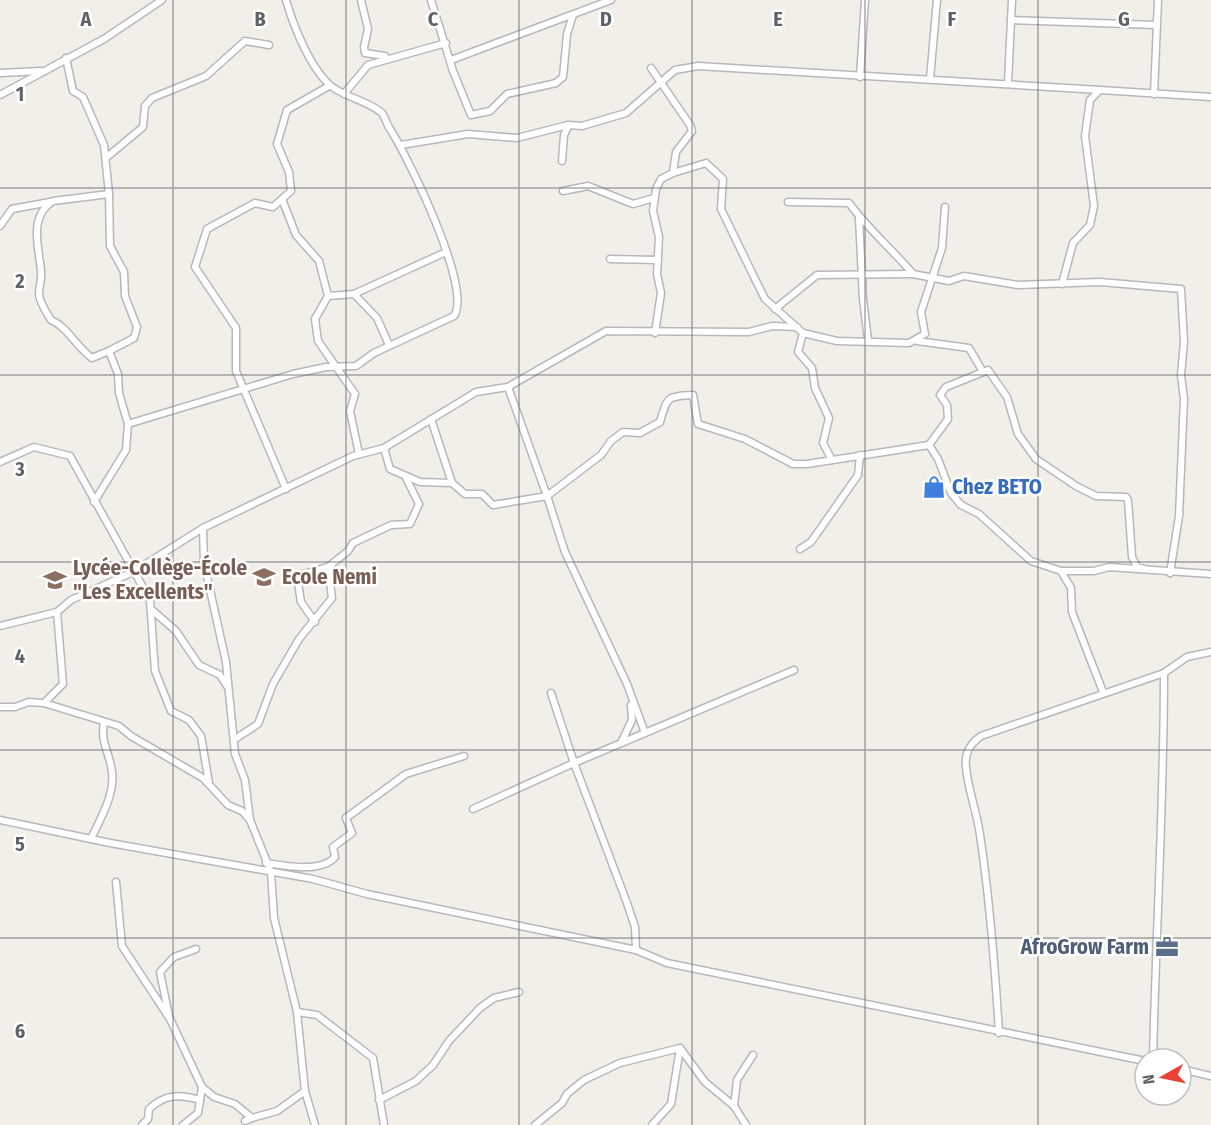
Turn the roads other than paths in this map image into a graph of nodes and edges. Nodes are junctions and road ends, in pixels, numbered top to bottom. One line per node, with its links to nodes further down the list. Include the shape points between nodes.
1 (162, 0): 15 (street, via 104,39)
2 (286, 0): 25 (street, via 298,36)
3 (361, 0): 16 (street, via 368,29 365,53)
4 (431, 0): 13 (street)
5 (610, 0): 10 (street)
6 (865, 0): 21 (street)
7 (937, 0): 22 (street)
8 (1012, 0): 11 (street)
9 (1158, 0): 12 (street)
10 (573, 15): 17 (street); 17 (street, via 563,77 556,83 507,94 490,111 471,114)
11 (1011, 20): 12 (street); 24 (street)
12 (1156, 25): 28 (street)
13 (446, 43): 16 (street); 17 (street)
14 (268, 45): 33 (street, via 245,41 206,76 152,98 145,106 143,127)
15 (66, 58): 19 (street); 33 (street, via 73,92 83,97)
16 (391, 59): 27 (street, via 368,65)
17 (451, 60)
18 (651, 68): 23 (street)
19 (45, 71): 20 (street); 29 (street)
20 (0, 73)
21 (860, 77): 22 (street); 23 (street, via 698,66 675,70)
22 (930, 79): 24 (street)
23 (662, 83): 31 (street, via 626,113 582,126); 35 (street, via 692,131 676,152)
24 (1008, 83): 26 (street)
25 (329, 86): 27 (street); 39 (street, via 287,110 277,144 289,172 291,191)
26 (1100, 90): 28 (street); 51 (street, via 1090,100 1084,136 1094,206 1090,225 1073,243)
27 (344, 94): 32 (street, via 382,113)
28 (1154, 94): 30 (street)
29 (0, 95)
30 (1211, 97)
31 (569, 125): 32 (street, via 518,138 468,134); 34 (street)
32 (401, 145): 45 (street, via 421,183)
33 (107, 158): 37 (street)
34 (562, 161)
35 (673, 173): 38 (street, via 662,179); 54 (street, via 706,163 723,179 721,209 765,299)
36 (563, 191): 38 (street, via 588,186 633,204)
37 (109, 194): 40 (street); 60 (street, via 110,246 124,272 125,296 137,327 134,338)
38 (654, 198): 47 (street, via 660,237)
39 (282, 199): 53 (street, via 296,235 319,261); 64 (street, via 273,207 255,203 207,228 195,267 236,328 236,371)
40 (53, 201): 44 (street, via 12,209); 60 (street, via 38,221 36,238 42,285 39,295 51,320 59,323 81,350 92,358)
41 (788, 202): 43 (street, via 849,203)
42 (945, 207): 50 (street, via 942,248)
43 (859, 217): 48 (street); 49 (street)
44 (0, 226)
45 (446, 252): 52 (street); 59 (street, via 459,309 454,316)
46 (610, 259): 47 (street)
47 (658, 260): 56 (street, via 661,293)
48 (862, 274): 49 (street); 54 (street, via 817,275); 57 (street)
49 (913, 274): 50 (street)
50 (934, 278): 51 (street, via 949,281 963,276 1018,285); 58 (street, via 921,312 925,334)
51 (1062, 284): 84 (street, via 1100,282 1181,290 1184,399 1179,516)
52 (354, 294): 53 (street); 59 (street, via 377,318)
53 (328, 296): 61 (street, via 315,319 318,341)
54 (775, 309): 55 (street)
55 (800, 330): 56 (street, via 772,326 749,332); 57 (street, via 837,341); 72 (street, via 798,352 812,368 815,388 829,418 824,443)
56 (655, 333): 63 (street, via 606,332)
57 (868, 340): 58 (street)
58 (914, 340): 62 (street, via 969,348)
59 (389, 345): 61 (street, via 356,366)
60 (109, 351): 66 (street)
61 (336, 366): 64 (street); 69 (street, via 355,394 350,411)
62 (983, 372): 67 (street, via 946,387 940,395 947,405 948,420); 81 (street, via 988,370 1007,397 1018,434 1036,459 1096,496 1126,497 1132,557 1137,567)
63 (508, 387): 65 (street, via 476,392); 76 (street)
64 (245, 389): 66 (street); 75 (street)
65 (431, 419): 68 (street); 74 (street)
66 (128, 424): 77 (street, via 122,460)
67 (928, 445): 70 (street); 82 (street, via 961,506 979,514 1031,561)
68 (384, 448): 69 (street); 73 (street, via 390,469)
69 (359, 454): 75 (street)
70 (860, 455): 72 (street); 79 (street, via 858,475 811,542)
71 (1, 460): 77 (street, via 34,447 70,456)
72 (832, 460): 76 (street, via 793,464 745,439 699,424 693,395 672,396 665,401 660,422 640,433 622,432 601,455)
73 (405, 476): 74 (street, via 420,482); 80 (street, via 419,504 410,524 391,525 353,543)
74 (452, 483): 76 (street, via 465,494 482,494 493,505)
75 (286, 489): 78 (street)
76 (548, 496): 93 (street, via 565,552)
77 (94, 502): 83 (street)
78 (203, 528): 83 (street); 94 (street, via 204,563)
79 (800, 549)
80 (328, 567): 88 (street, via 332,598); 88 (street, via 297,576 301,602)
81 (1144, 569): 82 (street); 84 (street)
82 (1060, 571): 95 (street, via 1071,588 1072,612)
83 (133, 572): 86 (street, via 148,595); 87 (street, via 88,590)
84 (1170, 573): 85 (street)
85 (1211, 574)
86 (152, 610): 94 (street, via 176,631 199,665 220,675); 105 (street, via 155,671 171,711 189,720 201,736)
87 (57, 612): 89 (street); 97 (street, via 63,684)
88 (315, 622): 101 (street, via 298,639 273,684 258,724)
89 (0, 626)
90 (1211, 652): 92 (street, via 1187,657)
91 (794, 670): 100 (street)
92 (1164, 673): 95 (street); 119 (street, via 1164,785 1158,858)
93 (627, 684): 100 (street); 102 (street, via 633,712)
94 (229, 689): 101 (street)
95 (1103, 692): 118 (street, via 981,736 967,751 966,766 980,832 993,930)
96 (550, 693): 104 (street)
97 (44, 704): 98 (street); 99 (street)
98 (0, 706)
99 (104, 722): 105 (street, via 119,726); 109 (street, via 102,743 113,780)
100 (645, 733): 102 (street)
101 (235, 740): 108 (street)
102 (620, 745): 104 (street)
103 (464, 756): 110 (street, via 406,774 346,818 352,834 333,847 332,861 301,868)
104 (574, 763): 106 (street); 114 (street, via 635,927)
105 (209, 784): 108 (street, via 228,806 242,811)
106 (473, 809)
107 (0, 820): 109 (street)
108 (250, 820): 110 (street)
109 (91, 839): 111 (street)
110 (267, 863): 111 (street)
111 (271, 872): 114 (street); 116 (street, via 276,926)
112 (116, 882): 117 (street, via 122,946)
113 (196, 949): 117 (street, via 174,957 160,972)
114 (636, 950): 118 (street, via 668,963)
115 (519, 992): 128 (street, via 494,998 480,1008 416,1081)
116 (297, 1012): 126 (street); 128 (street, via 317,1015 373,1058)
117 (170, 1019): 125 (street)
118 (999, 1033): 122 (street)
119 (1153, 1047)
120 (680, 1048): 129 (street, via 705,1082); 136 (street, via 620,1063 584,1080); 137 (street, via 670,1104)
121 (753, 1055): 129 (street, via 737,1080)
122 (1133, 1059)
123 (1193, 1072): 124 (street)
124 (1211, 1076)
125 (202, 1087): 127 (street); 130 (street)
126 (305, 1091): 130 (street, via 277,1111); 134 (street)
127 (200, 1100): 132 (street, via 175,1094 167,1097 149,1108 148,1119); 133 (street, via 198,1113)
128 (379, 1100): 135 (street)
129 (734, 1106): 138 (street)
130 (252, 1118): 131 (street)
131 (245, 1121)
132 (142, 1125)
133 (183, 1125)
134 (315, 1125)
135 (384, 1125)
136 (535, 1125)
137 (652, 1125)
138 (746, 1125)

